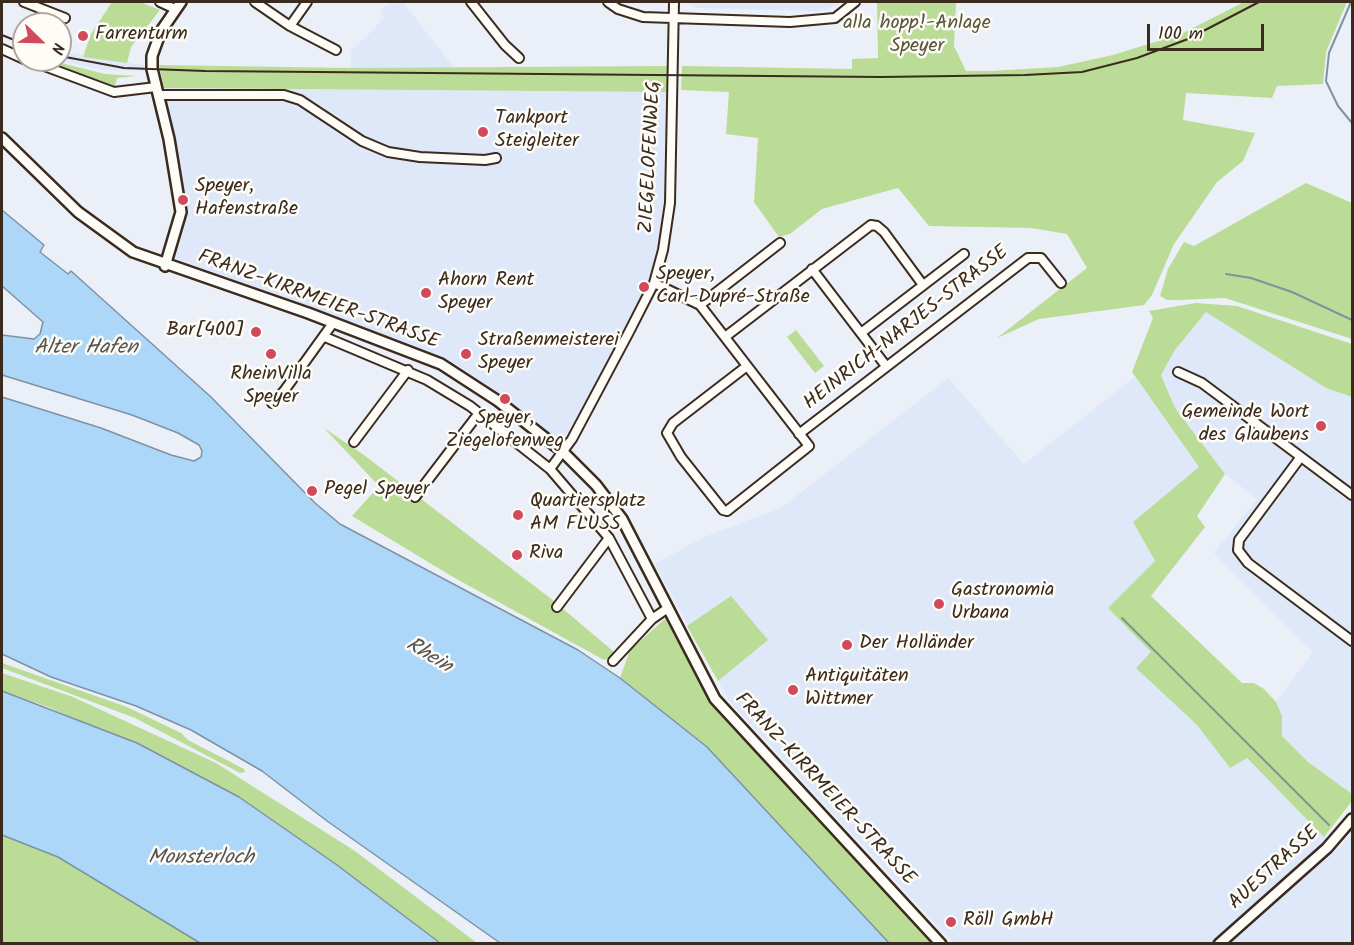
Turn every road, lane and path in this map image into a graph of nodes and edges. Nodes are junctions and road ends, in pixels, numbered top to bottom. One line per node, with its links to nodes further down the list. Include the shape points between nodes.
1 (24, 2): 10 (street)
2 (160, 2): 9 (street)
3 (255, 2): 12 (street)
4 (307, 2): 12 (street)
5 (471, 2): 14 (street)
6 (608, 2): 11 (street, via 631,14)
7 (674, 2): 11 (street, ZIEGELOFENWEG)
8 (855, 2): 11 (street, via 835,18 809,22)
9 (178, 5): 16 (street, via 153,48)
10 (50, 12)
11 (674, 16): 23 (street, ZIEGELOFENWEG, via 670,203)
12 (290, 26): 13 (street)
13 (336, 50)
14 (519, 58)
15 (61, 72): 16 (street, via 114,92)
16 (157, 91): 18 (street, via 284,95 300,100 356,137 388,152 420,157); 21 (street, via 181,212)
17 (2, 138): 21 (street, FRANZ-KIRRMEIER-STRASSE, via 94,225 133,252)
18 (496, 158)
19 (780, 243): 26 (street)
20 (964, 254): 25 (street)
21 (165, 266): 27 (street, FRANZ-KIRRMEIER-STRASSE)
22 (812, 270): 25 (street, via 869,226 877,226); 28 (street); 30 (street)
23 (654, 283): 26 (street); 39 (street, ZIEGELOFENWEG)
24 (1061, 283): 32 (street, HEINRICH-NARJES-STRASSE, via 1041,258 1028,258)
25 (922, 285): 28 (street)
26 (700, 305): 30 (street)
27 (333, 323): 29 (street); 39 (street, FRANZ-KIRRMEIER-STRASSE, via 441,364 498,401)
28 (861, 333): 32 (street)
29 (325, 337): 33 (street); 35 (street)
30 (725, 337): 31 (street)
31 (747, 366): 37 (street); 37 (street, via 673,423 667,433 681,457 727,511 809,446)
32 (886, 366): 37 (street, HEINRICH-NARJES-STRASSE)
33 (408, 370): 36 (street); 38 (street)
34 (1178, 372): 40 (street, via 1202,383)
35 (272, 403)
36 (479, 413): 41 (street); 43 (street)
37 (799, 434)
38 (354, 442)
39 (563, 452): 41 (street, ZIEGELOFENWEG); 46 (street, FRANZ-KIRRMEIER-STRASSE, via 622,519)
40 (1300, 458): 42 (street); 48 (street, via 1239,540 1238,550 1248,563)
41 (550, 469): 44 (street)
42 (1353, 495)
43 (415, 497)
44 (609, 538): 45 (street); 47 (street)
45 (557, 607)
46 (668, 608): 47 (street); 52 (street, FRANZ-KIRRMEIER-STRASSE, via 706,683 729,716)
47 (652, 619): 49 (street)
48 (1353, 641)
49 (613, 660)
50 (1353, 819): 51 (street, AUESTRASSE, via 1327,848)
51 (1223, 942)
52 (941, 944)

